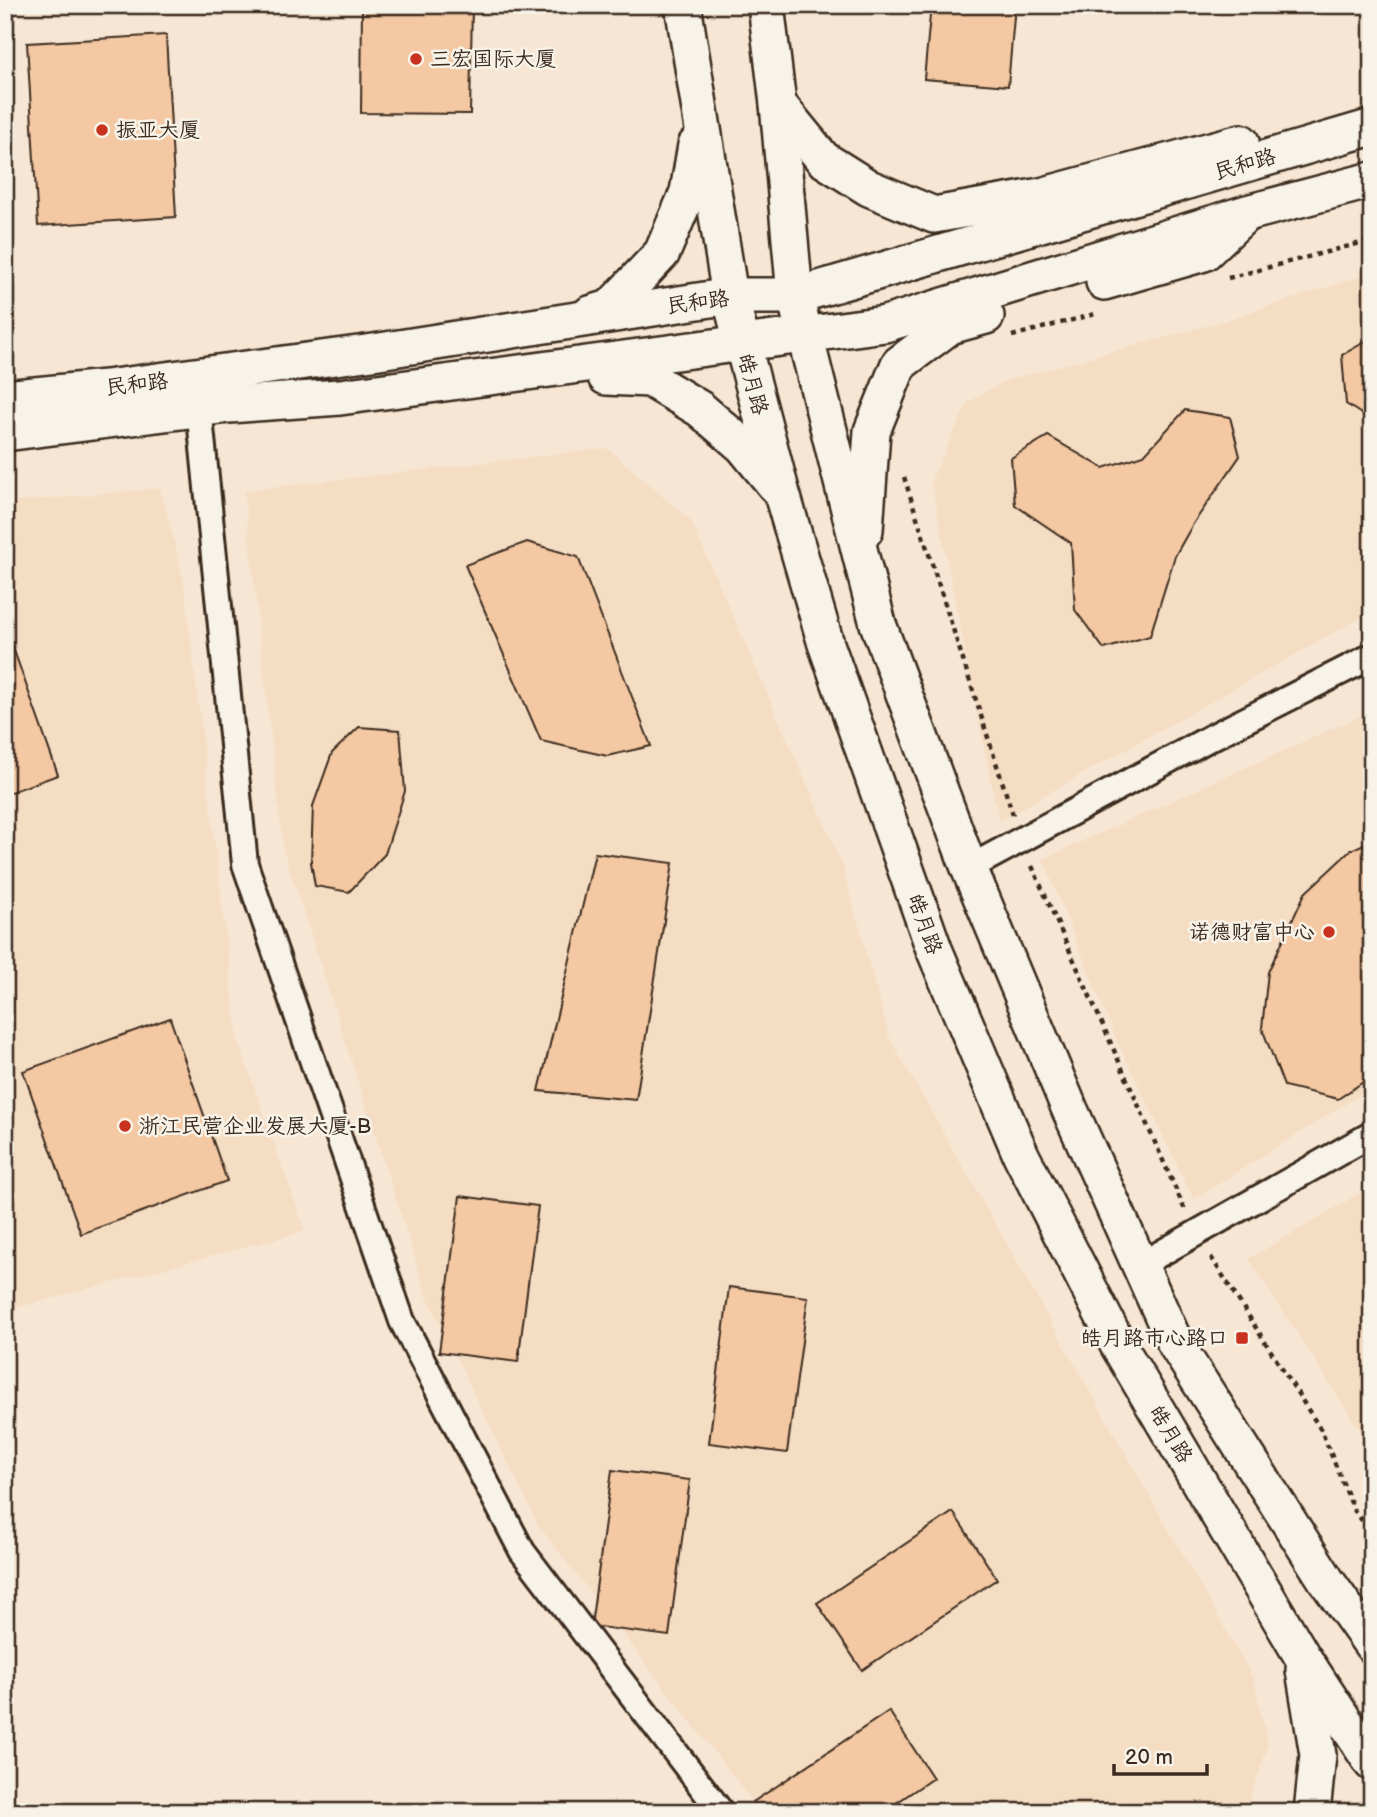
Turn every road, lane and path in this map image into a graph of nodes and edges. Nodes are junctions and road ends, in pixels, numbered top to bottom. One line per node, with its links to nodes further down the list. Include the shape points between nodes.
1 (683, 5): 4 (main road, 皓月路)
2 (766, 5): 3 (main road)
3 (778, 104): 6 (main road, via 823,159 869,188 934,215 1041,196 1251,139); 10 (main road)
4 (700, 118): 9 (main road, 皓月路); 11 (main road, via 688,192 662,253 610,308)
5 (1372, 127): 6 (main road, 民和路)
6 (1321, 142): 10 (main road, 民和路)
7 (1372, 180): 8 (main road, 民和路)
8 (1247, 213): 12 (main road, 民和路, via 885,324); 19 (main road, via 1204,253 950,326 899,364 872,431)
9 (730, 296): 10 (main road, 民和路); 11 (main road, 民和路); 13 (main road, 皓月路)
10 (794, 296): 12 (main road)
11 (556, 324): 15 (main road, 民和路, via 146,383)
12 (804, 335): 13 (main road, 民和路); 19 (main road)
13 (743, 343): 14 (main road, 民和路); 18 (main road, 皓月路)
14 (526, 373): 16 (main road, 民和路, via 340,397); 18 (main road, via 650,379 700,409 743,446)
15 (5, 398)
16 (199, 408): 17 (main road, 民和路); 27 (street, via 245,864 402,1321 522,1551)
17 (5, 433)
18 (782, 494): 25 (main road, 皓月路, via 826,644 934,949 1021,1155 1117,1343)
19 (863, 562): 21 (main road, via 877,624)
20 (1372, 656): 21 (street)
21 (969, 868): 23 (main road)
22 (1372, 1134): 23 (street)
23 (1140, 1265): 24 (main road, via 1175,1343 1325,1580)
24 (1367, 1636)
25 (1302, 1656): 26 (main road, 皓月路); 28 (main road, via 1318,1755)
26 (1372, 1763)
27 (721, 1812)
28 (1312, 1812)

